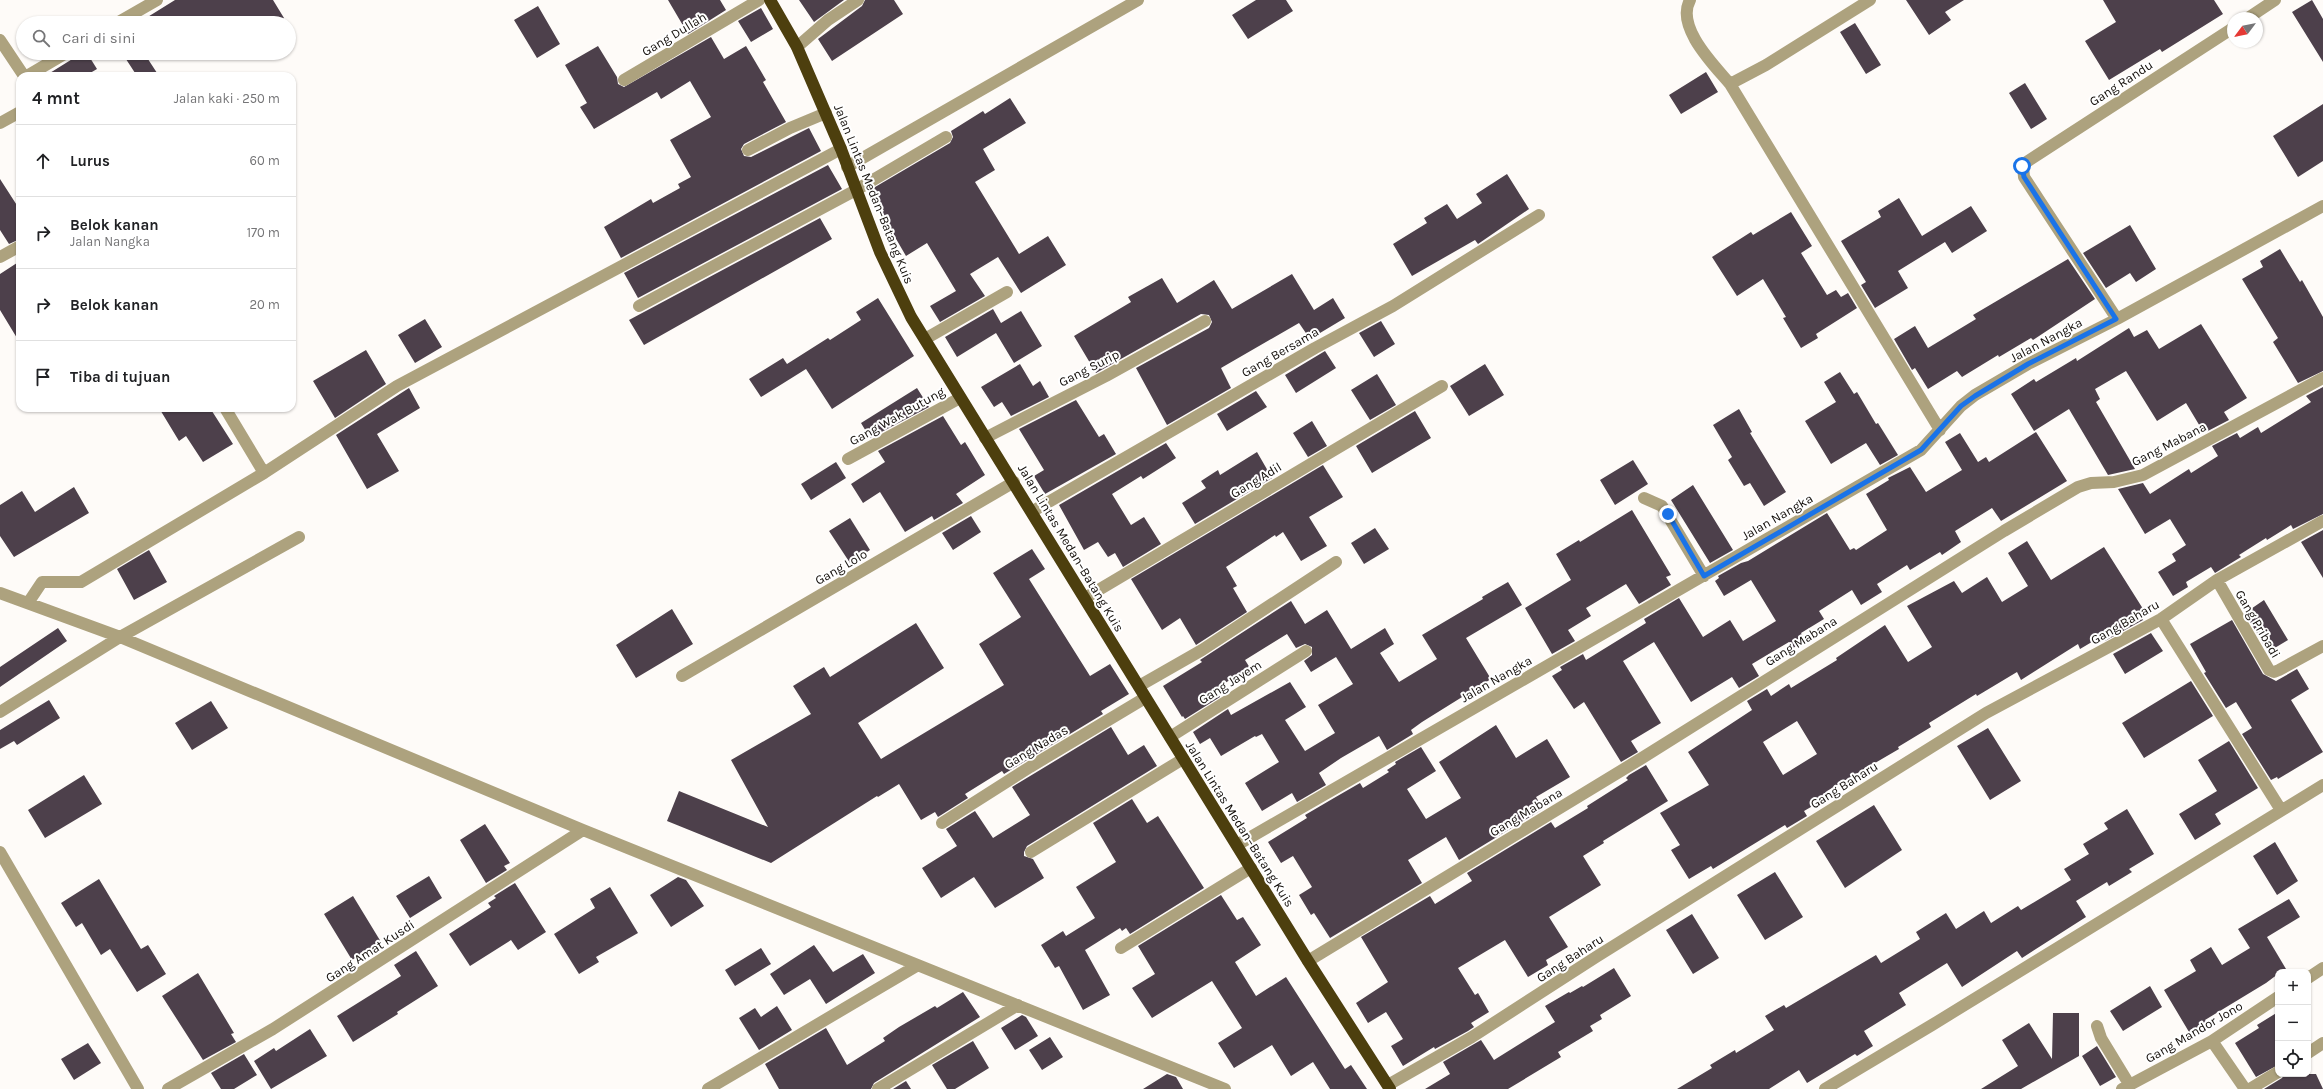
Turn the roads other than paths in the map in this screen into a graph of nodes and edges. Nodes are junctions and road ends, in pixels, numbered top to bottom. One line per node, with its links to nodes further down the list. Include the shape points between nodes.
1 (157, 0): 10 (street)
2 (759, 0): 17 (street, Gang Dullah)
3 (770, 0): 13 (highway, Jalan Lintas Medan–Batang Kuis)
4 (858, 0): 13 (street, via 828,20)
5 (1138, 0): 25 (street)
6 (1690, 0): 18 (street, via 1688,21 1692,37)
7 (1870, 0): 18 (street, via 1766,65)
8 (2275, 0): 9 (street)
9 (2257, 12)
10 (129, 16)
11 (2227, 32): 33 (street, Gang Randu, via 2025,163 2022,169 2024,177)
12 (0, 40): 15 (street)
13 (797, 47): 19 (highway, Jalan Lintas Medan–Batang Kuis)
14 (54, 60): 16 (street)
15 (22, 72)
16 (32, 72)
17 (624, 80)
18 (1730, 84): 40 (street)
19 (826, 113): 23 (highway, Jalan Lintas Medan–Batang Kuis); 24 (street)
20 (16, 114): 21 (street)
21 (0, 123)
22 (946, 137): 26 (street)
23 (841, 149): 25 (highway, Jalan Lintas Medan–Batang Kuis); 43 (street, via 397,386)
24 (748, 150)
25 (848, 167): 26 (highway, Jalan Lintas Medan–Batang Kuis)
26 (856, 190): 32 (street); 35 (highway, Jalan Lintas Medan–Batang Kuis, via 889,272)
27 (2323, 206): 33 (street, Jalan Nangka)
28 (1539, 215): 46 (street, Gang Bersama, via 1393,306 1315,348)
29 (16, 248): 30 (street)
30 (0, 257)
31 (1007, 292): 35 (street)
32 (639, 306)
33 (2116, 319): 40 (street, Jalan Nangka, via 2028,364 1975,396 1961,406)
34 (1205, 321): 41 (street, Gang Surip, via 1106,376)
35 (925, 340): 38 (highway, Jalan Lintas Medan–Batang Kuis)
36 (2323, 378): 75 (street, Gang Mabana, via 2143,475 2078,487)
37 (1442, 386): 53 (street, Gang Adil)
38 (960, 398): 41 (highway, Jalan Lintas Medan–Batang Kuis); 42 (street, Gang Wak Butung)
39 (227, 412): 43 (street)
40 (1940, 430): 50 (street, Jalan Nangka, via 1921,450)
41 (985, 438): 44 (highway, Jalan Lintas Medan–Batang Kuis)
42 (848, 459)
43 (264, 473): 54 (street, via 81,582 42,582)
44 (1014, 482): 46 (highway, Jalan Lintas Medan–Batang Kuis); 59 (street, Gang Lolo)
45 (1644, 498): 50 (street, via 1662,506)
46 (1033, 511): 53 (highway, Jalan Lintas Medan–Batang Kuis)
47 (2323, 521): 51 (street, Gang Baharu)
48 (299, 537): 56 (street)
49 (1336, 562): 60 (street, via 1202,650)
50 (1704, 576): 69 (street, Jalan Nangka)
51 (2216, 580): 55 (street, Gang Baharu); 57 (street, Gang Pribadi, via 2269,670 2280,670)
52 (0, 593): 54 (street)
53 (1085, 598): 60 (highway, Jalan Lintas Medan–Batang Kuis)
54 (30, 600): 56 (street)
55 (2161, 619): 66 (street); 86 (street, Gang Baharu, via 1986,713)
56 (120, 637): 62 (street); 68 (street)
57 (2323, 646)
58 (1306, 652): 63 (street, Gang Jayem)
59 (682, 676)
60 (1139, 686): 61 (highway, Jalan Lintas Medan–Batang Kuis)
61 (1145, 698): 63 (highway, Jalan Lintas Medan–Batang Kuis); 67 (street, Gang Nadas)
62 (0, 712)
63 (1170, 737): 64 (highway, Jalan Lintas Medan–Batang Kuis)
64 (1183, 759): 69 (highway, Jalan Lintas Medan–Batang Kuis); 71 (street)
65 (2323, 785): 66 (street)
66 (2281, 810): 93 (street)
67 (942, 822)
68 (583, 830): 76 (street); 89 (street, Gang Amat Kusdi, via 273,1029)
69 (1237, 845): 72 (highway, Jalan Lintas Medan–Batang Kuis)
70 (0, 852): 73 (street)
71 (1031, 852)
72 (1251, 868): 74 (street); 75 (highway, Jalan Lintas Medan–Batang Kuis)
73 (5, 871): 88 (street)
74 (1122, 948)
75 (1308, 961): 86 (highway, Jalan Lintas Medan–Batang Kuis)
76 (918, 965): 80 (street); 90 (street)
77 (2323, 968): 78 (street)
78 (2311, 976)
79 (2275, 999): 82 (street, Gang Mandor Jono)
80 (1018, 1005): 91 (street); 92 (street)
81 (2097, 1026): 87 (street)
82 (2212, 1041): 87 (street, Gang Mandor Jono); 94 (street)
83 (2323, 1043): 84 (street)
84 (2311, 1051)
85 (2275, 1074): 95 (street)
86 (1389, 1087)
87 (2126, 1087)
88 (138, 1089)
89 (168, 1089)
90 (708, 1089)
91 (878, 1089)
92 (1225, 1089)
93 (1825, 1089)
94 (2245, 1089)
95 (2250, 1089)

